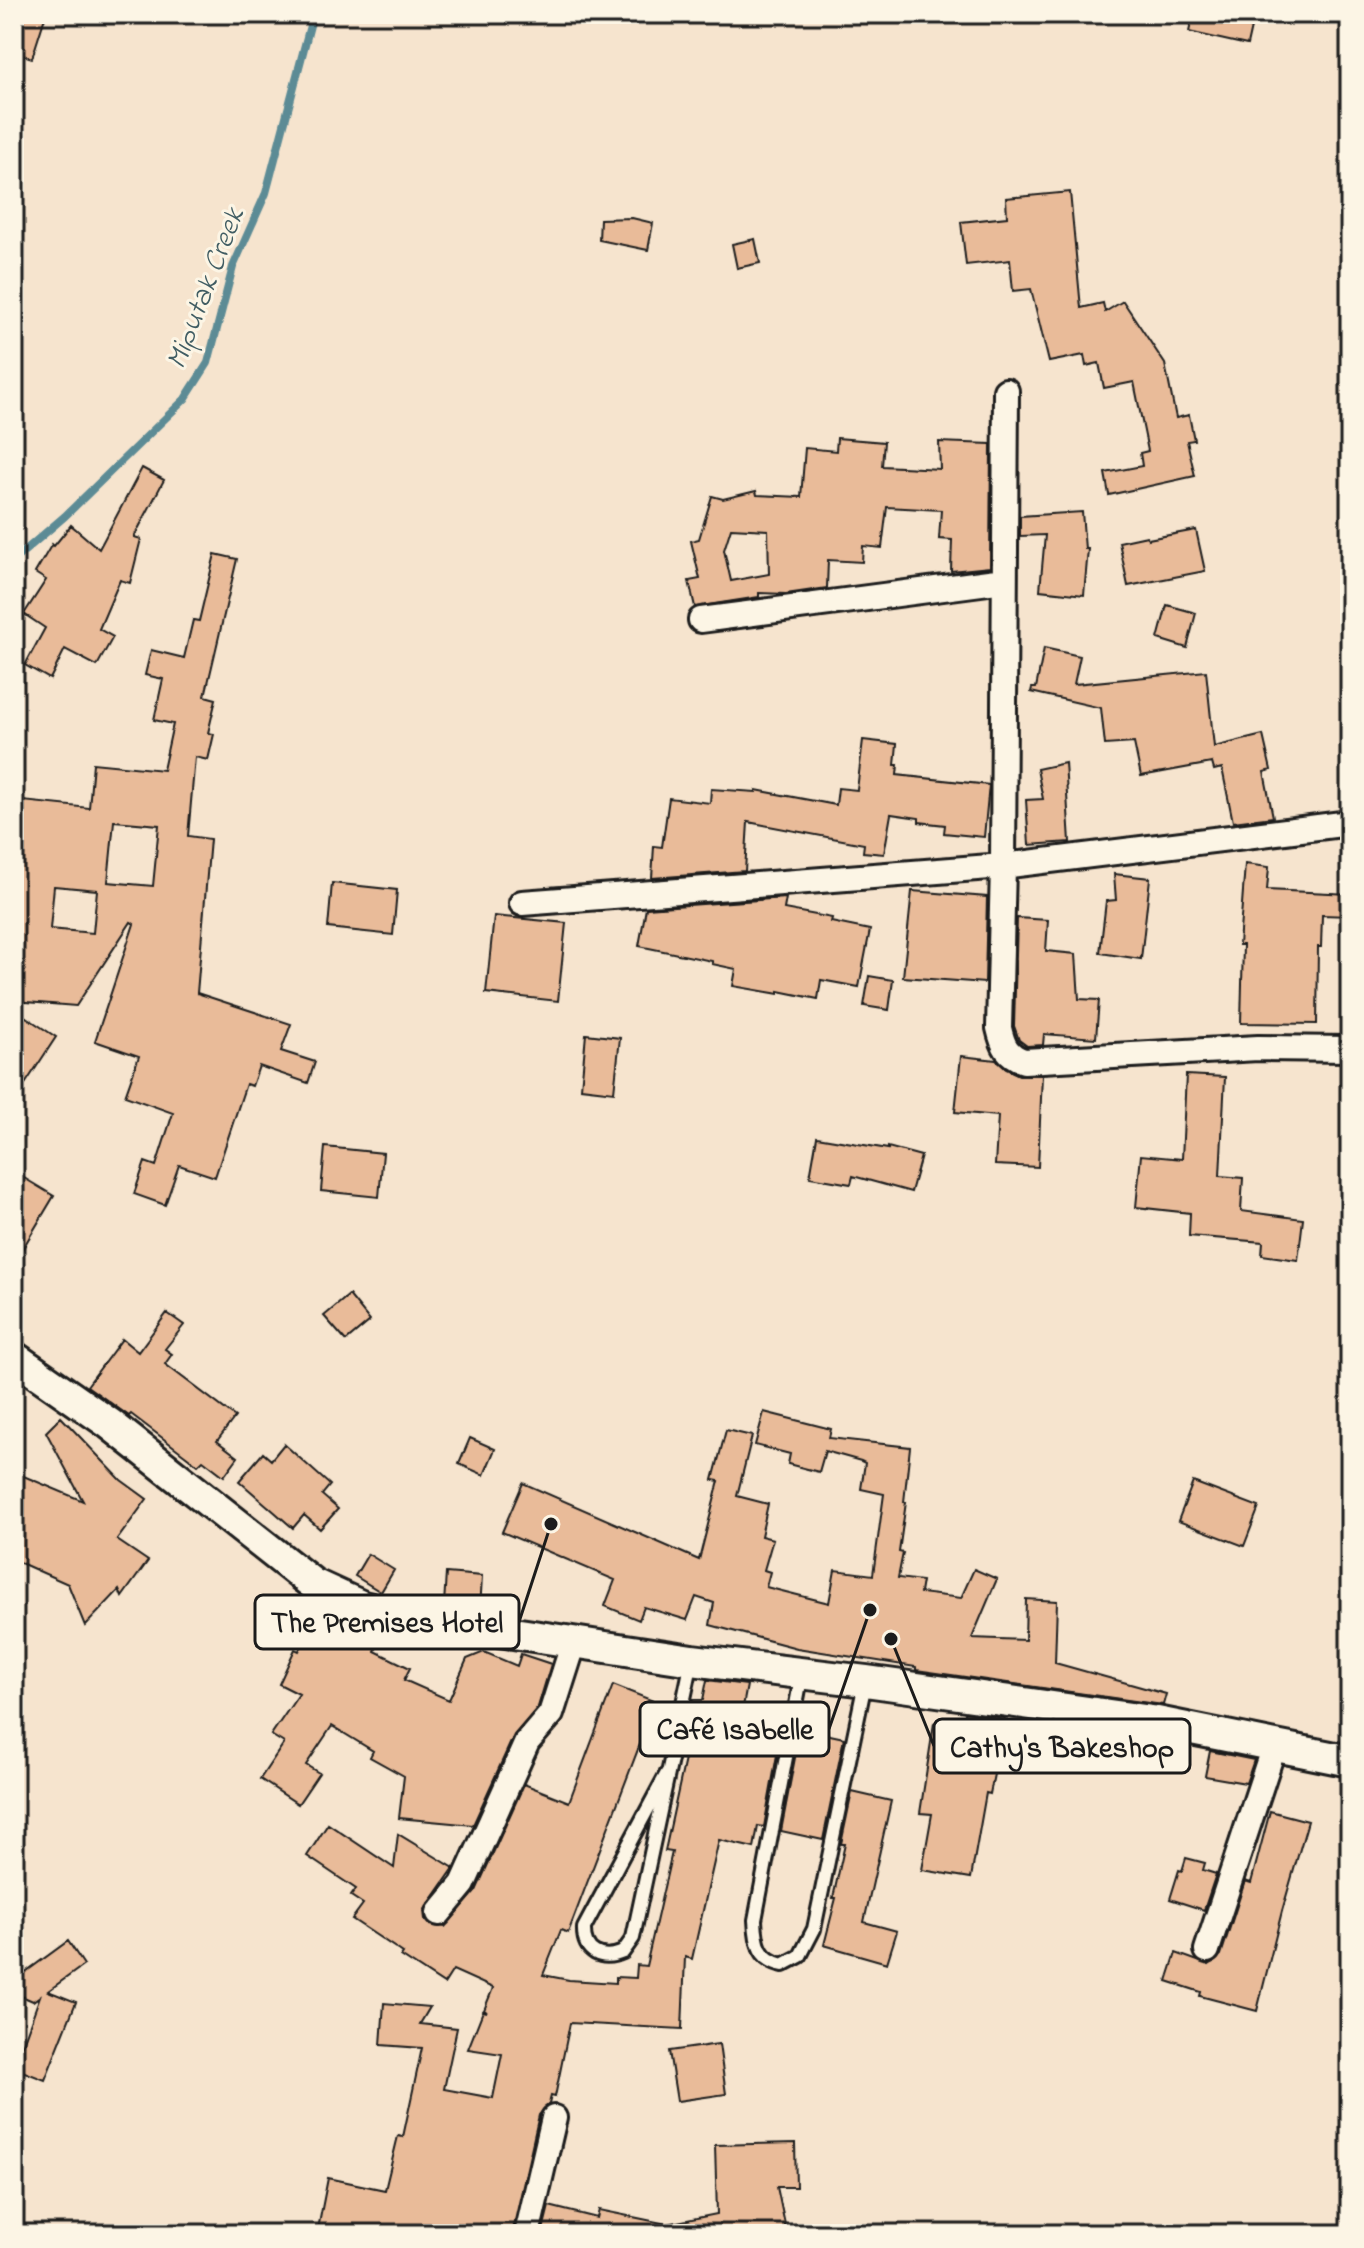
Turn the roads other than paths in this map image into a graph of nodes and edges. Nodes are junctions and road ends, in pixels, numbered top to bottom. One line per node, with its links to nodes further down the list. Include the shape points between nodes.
1 (1006, 391): 2 (street)
2 (1004, 580): 3 (street); 5 (street)
3 (701, 620)
4 (1350, 823): 5 (street)
5 (1003, 866): 6 (street); 7 (street, via 999,1028 1012,1057 1024,1061 1258,1048)
6 (522, 903)
7 (1350, 1049)
8 (14, 1357): 9 (street, via 110,1424 313,1584 363,1607)
9 (574, 1642): 10 (street); 16 (street, via 551,1714 527,1742 463,1884)
10 (692, 1660): 11 (street); 15 (lane)
11 (802, 1673): 12 (street); 12 (lane, via 755,1920 762,1955 783,1965 800,1956 814,1929)
12 (866, 1681): 13 (street, via 1152,1721)
13 (1274, 1746): 14 (street); 17 (street)
14 (1350, 1761)
15 (667, 1773): 15 (lane, via 584,1928 587,1946 596,1955 616,1955 630,1946)
16 (439, 1913)
17 (1207, 1950)
18 (554, 2118): 19 (street)
19 (527, 2234)

